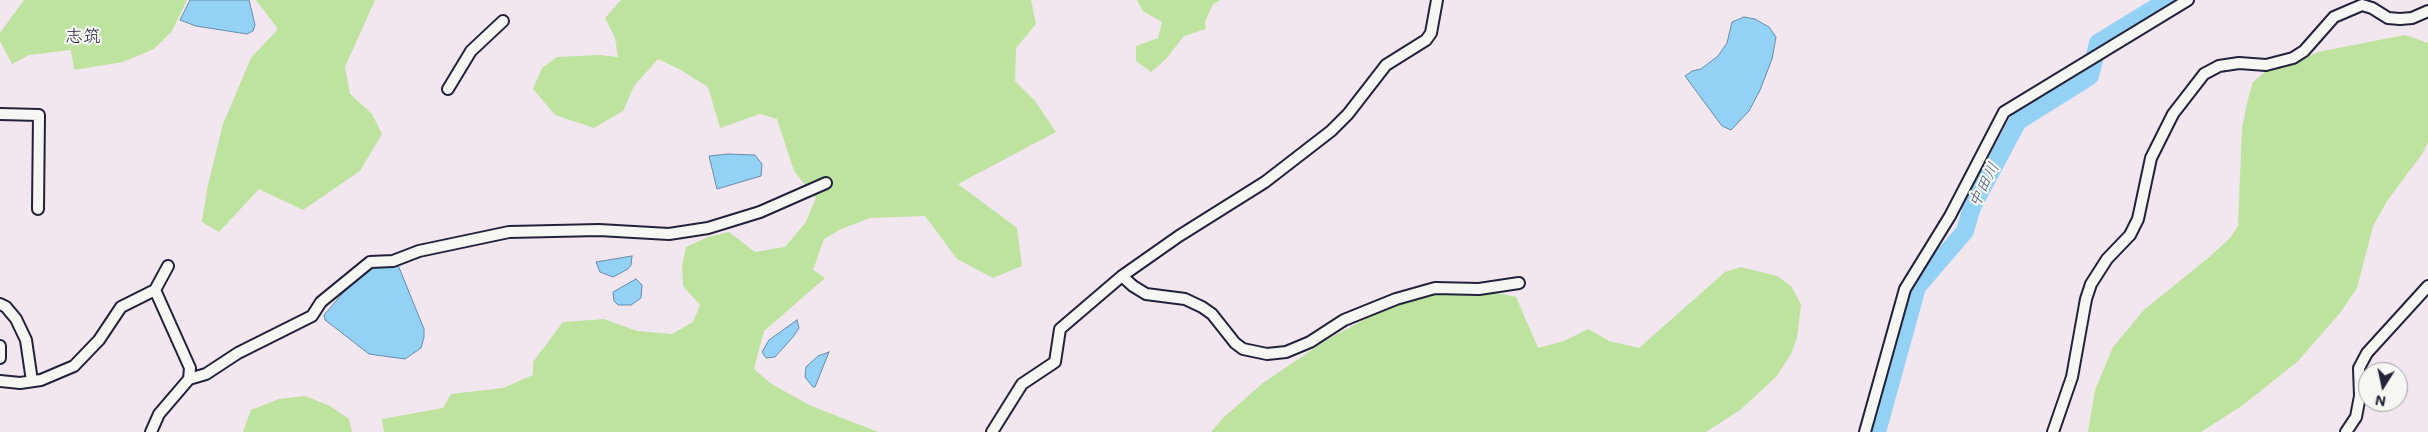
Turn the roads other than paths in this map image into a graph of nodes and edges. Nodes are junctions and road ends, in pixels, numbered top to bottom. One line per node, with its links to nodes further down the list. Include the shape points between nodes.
1 (1437, 0): 10 (street, via 1431,33 1426,40 1386,65 1331,131 1265,182)
2 (2188, 0): 22 (street, via 2004,112 1950,216 1905,289)
3 (2428, 11): 23 (street, via 2412,18 2388,18 2362,5 2334,17 2304,51 2293,58 2266,65 2239,63 2219,66 2204,74 2173,114 2150,158 2138,218 2130,235 2107,259 2091,284 2072,377)
4 (504, 21): 5 (street, via 472,51)
5 (448, 88)
6 (0, 114): 8 (street, via 40,115)
7 (826, 183): 17 (street, via 760,212 708,228 669,234 599,230 509,232 393,261 370,262 321,302 312,316 238,353 206,374)
8 (38, 209)
9 (168, 266): 13 (street)
10 (1122, 276): 11 (street, via 1146,294 1185,299 1202,307 1243,349 1268,354 1286,352 1310,342 1351,317 1396,299 1435,288 1479,289); 21 (street, via 1060,330 1055,362 1022,384)
11 (1519, 283)
12 (2428, 286): 24 (street, via 2367,353 2360,368 2356,417)
13 (154, 290): 17 (street, via 190,368); 19 (street, via 121,307 99,340 74,366 61,374)
14 (0, 304): 19 (street, via 16,319 26,340)
15 (0, 346): 16 (street)
16 (0, 358)
17 (189, 378): 20 (street, via 159,414)
18 (0, 381): 19 (street)
19 (32, 381)
20 (151, 432)
21 (992, 432)
22 (1865, 432)
23 (2053, 432)
24 (2346, 432)

